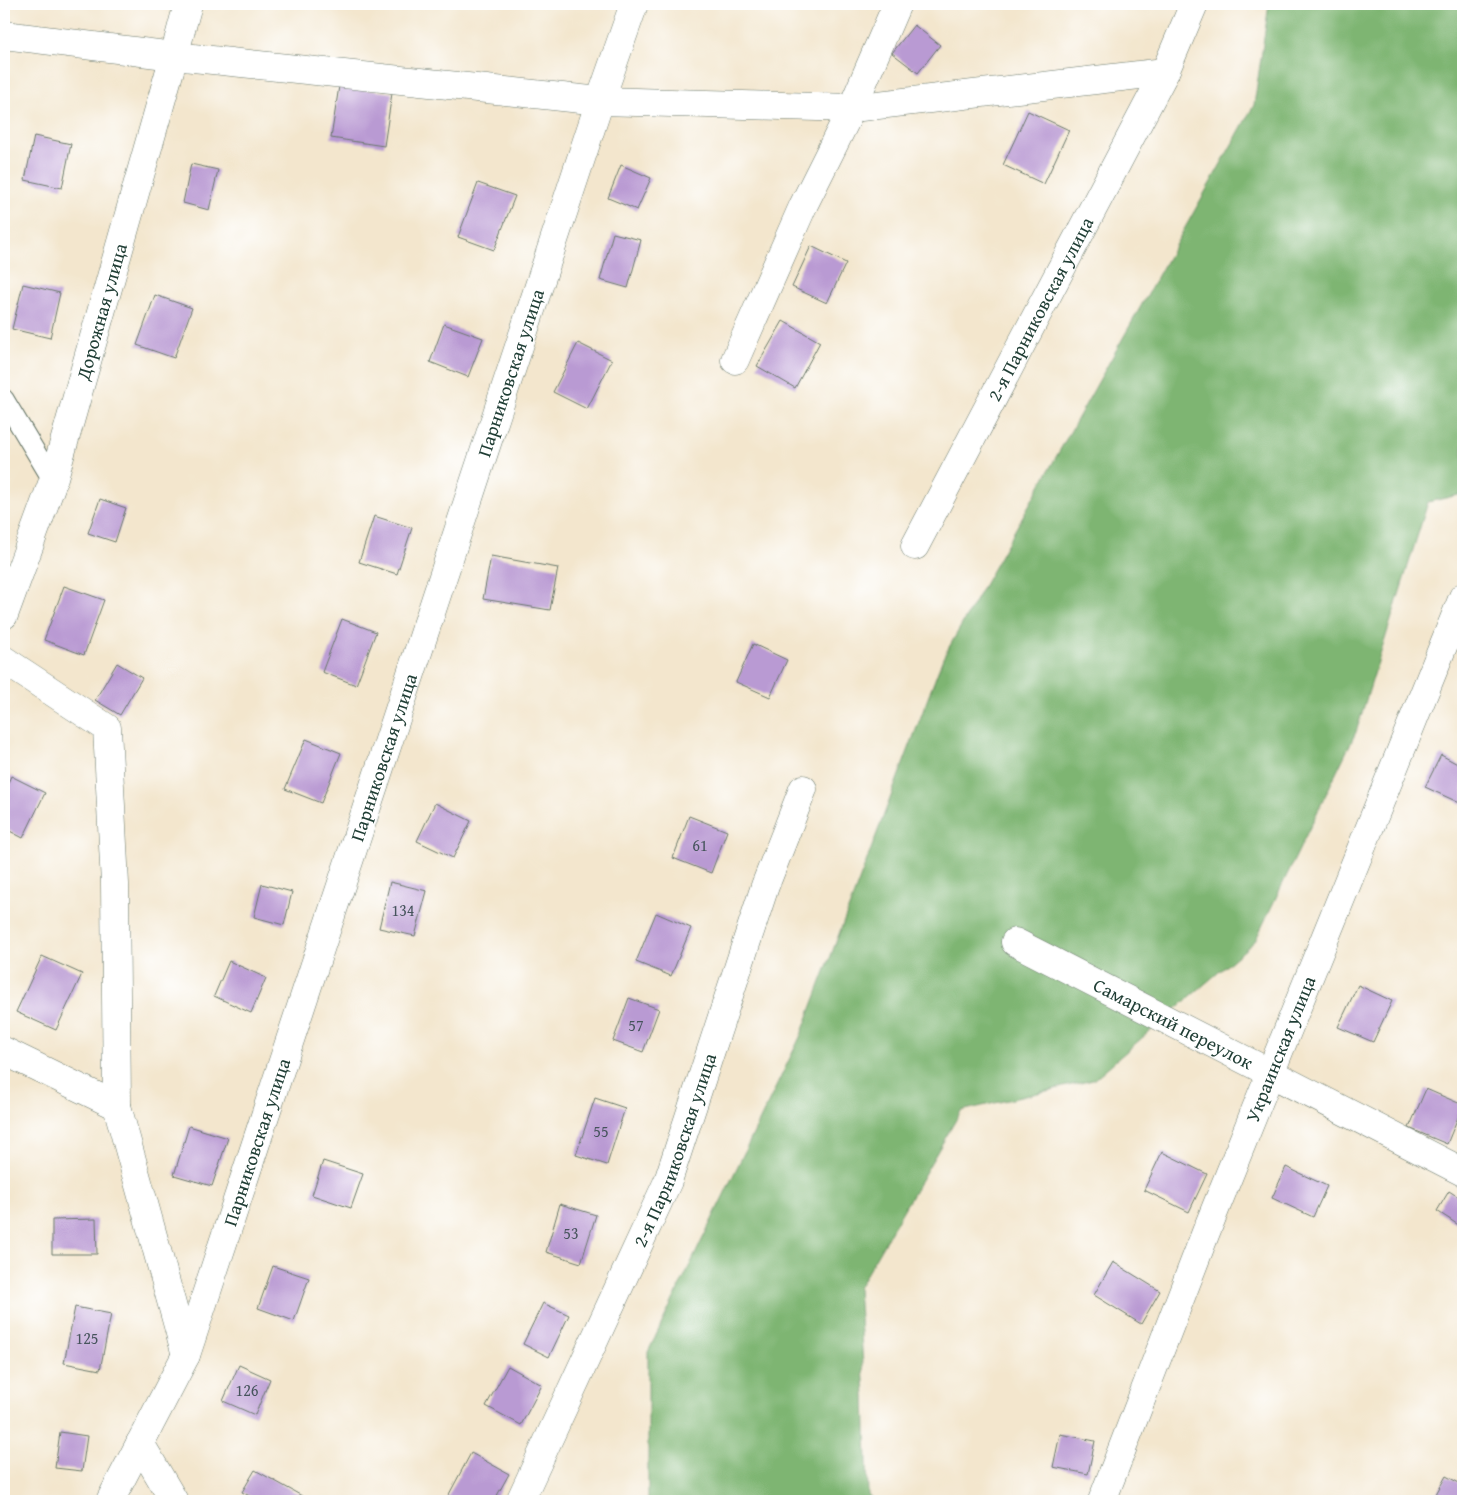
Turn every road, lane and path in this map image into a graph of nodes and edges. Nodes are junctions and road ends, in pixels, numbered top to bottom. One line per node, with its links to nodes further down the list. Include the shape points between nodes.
1 (188, 4): 6 (street, Дорожная улица)
2 (634, 4): 8 (street, Парниковская улица)
3 (897, 4): 9 (street)
4 (1194, 4): 7 (street, 2-я Парниковская улица)
5 (4, 35): 6 (street)
6 (174, 56): 8 (street); 12 (street, Дорожная улица)
7 (1165, 72): 9 (street); 13 (street, 2-я Парниковская улица)
8 (600, 101): 9 (street); 23 (street, Парниковская улица)
9 (852, 108): 10 (street, via 803,206)
10 (735, 360)
11 (4, 398): 12 (lane)
12 (53, 481): 15 (street, Дорожная улица)
13 (915, 546)
14 (1463, 597): 20 (street, Украинская улица)
15 (4, 615)
16 (4, 660): 21 (street, via 107,728 115,884)
17 (803, 789): 27 (street, 2-я Парниковская улица, via 765,886 668,1181)
18 (1015, 942): 20 (street, Самарский переулок)
19 (4, 1051): 21 (street)
20 (1271, 1073): 22 (street, Самарский переулок); 28 (street, Украинская улица)
21 (117, 1106): 23 (street)
22 (1463, 1172)
23 (186, 1356): 24 (street, Парниковская улица)
24 (140, 1444): 25 (street, Парниковская улица); 26 (street)
25 (110, 1501)
26 (174, 1501)
27 (520, 1501)
28 (1102, 1501)

